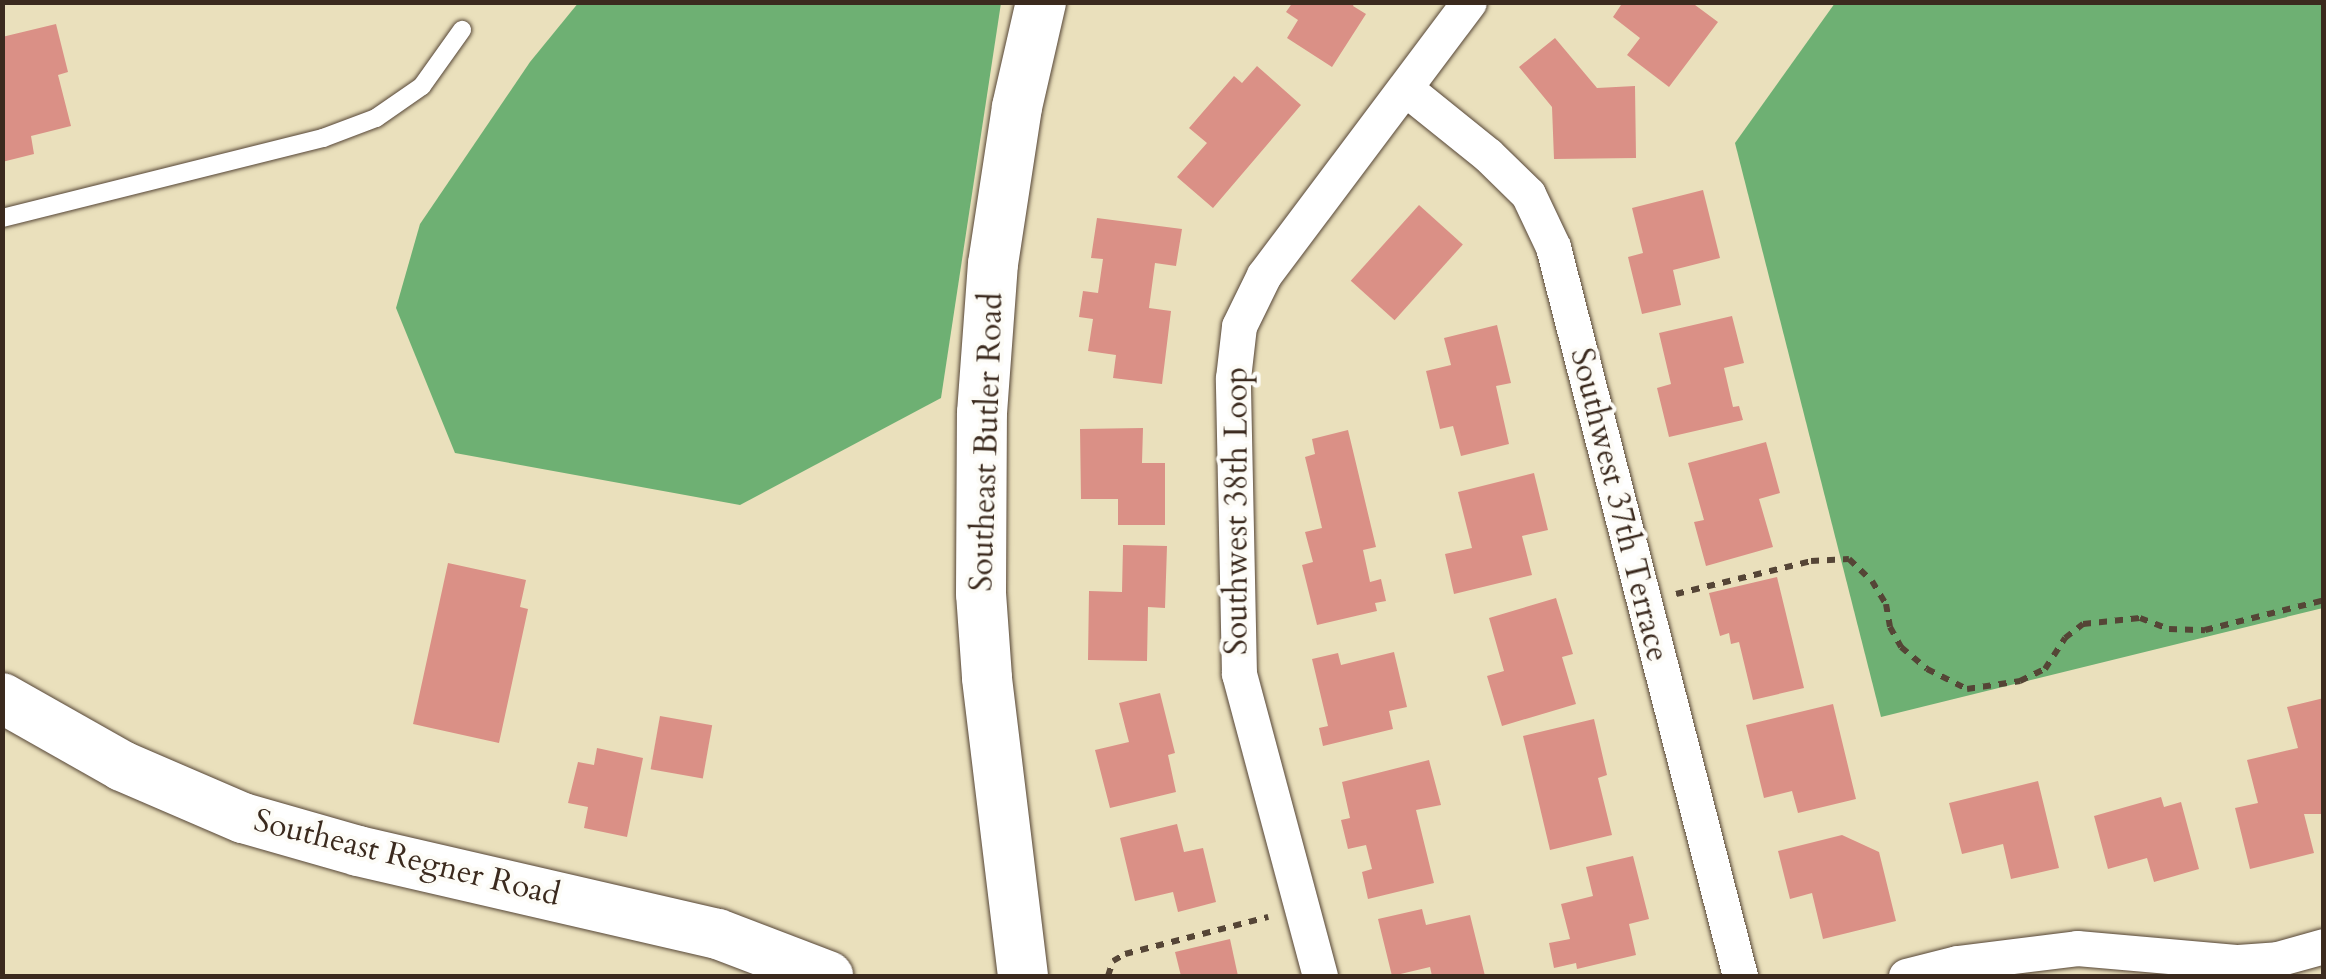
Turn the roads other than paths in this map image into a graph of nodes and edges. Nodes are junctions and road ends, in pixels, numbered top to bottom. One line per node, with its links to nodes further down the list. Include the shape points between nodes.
1 (1041, 2): 10 (main road, Southeast Butler Road, via 993,264 982,413 986,677)
2 (1469, 2): 4 (street, Southwest 38th Loop)
3 (462, 30): 5 (lane, via 422,86 376,118 324,138)
4 (1406, 89): 11 (street, Southwest 38th Loop, via 1264,275 1239,326 1238,674); 12 (street, Southwest 37th Terrace, via 1528,194 1553,247)
5 (2, 218)
6 (2, 698): 9 (main road, Southeast Regner Road, via 122,766 243,818 702,930)
7 (2324, 946): 8 (street)
8 (2240, 969): 13 (street, via 2077,948)
9 (828, 976)
10 (1023, 976)
11 (1320, 976)
12 (1740, 976)
13 (1906, 976)

